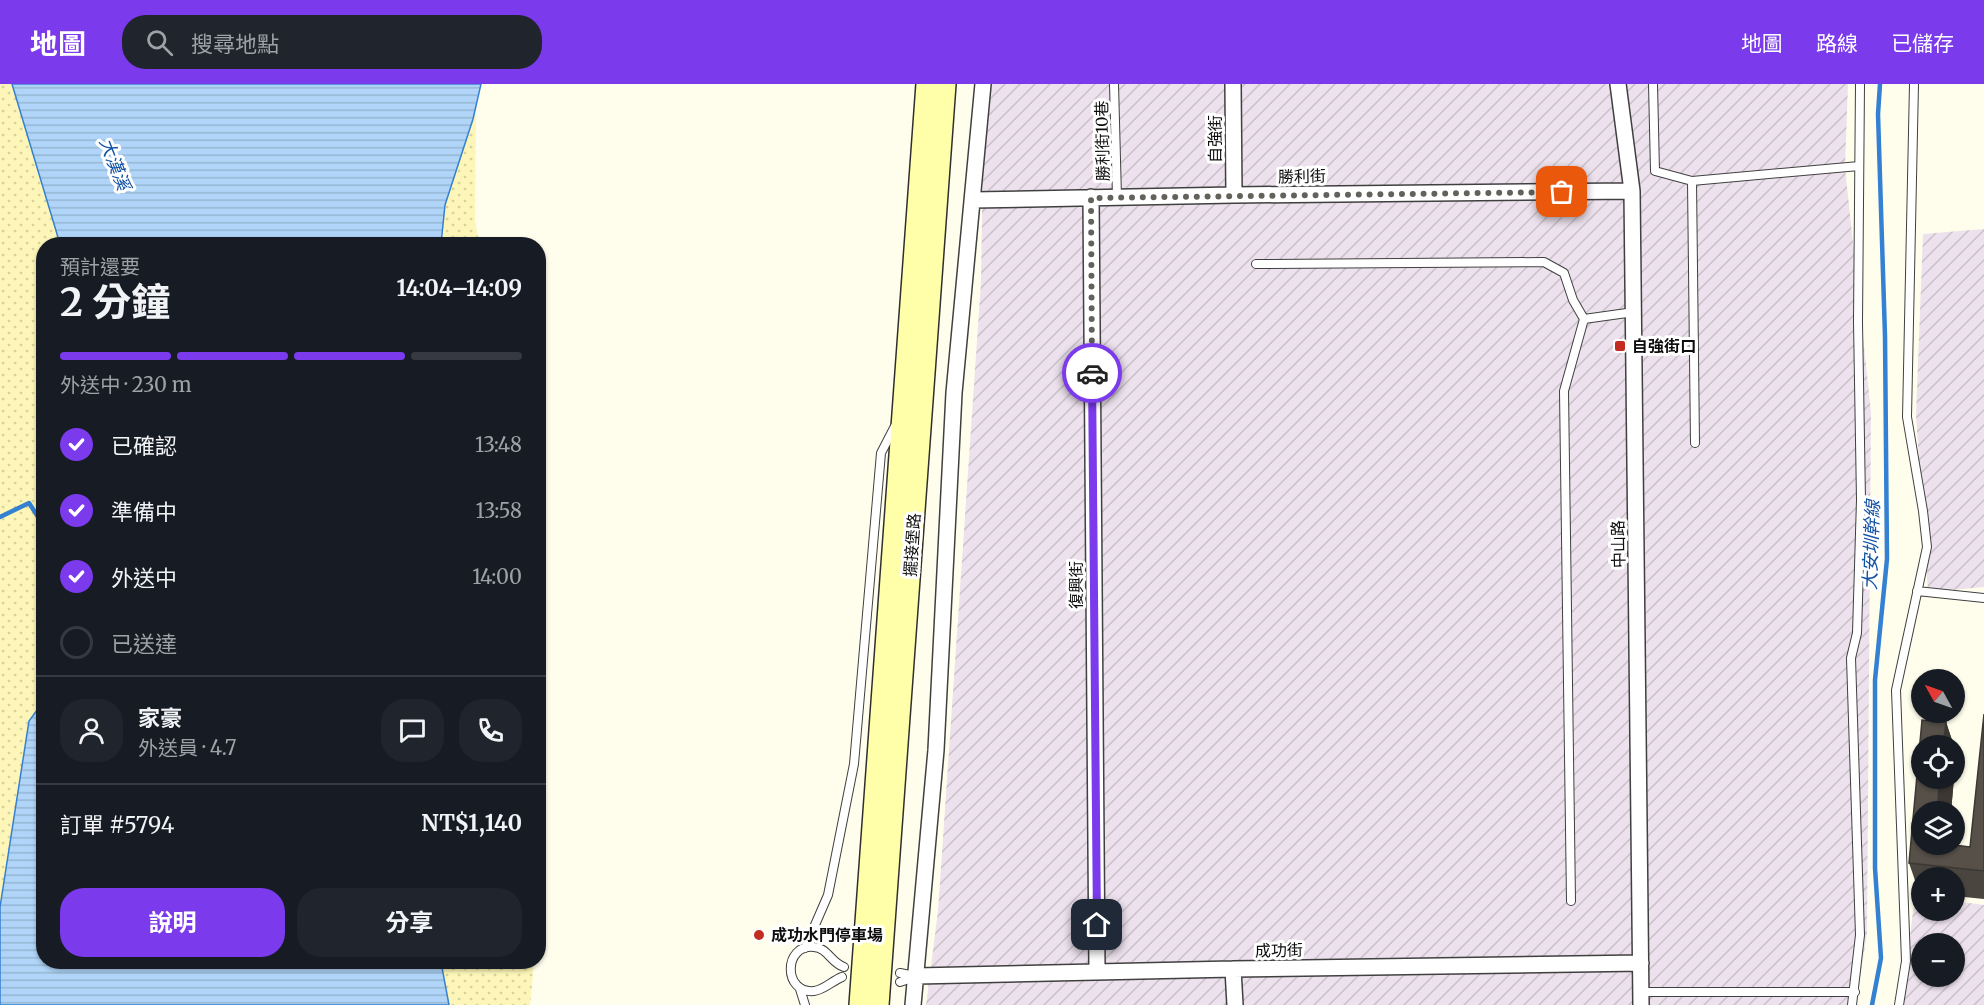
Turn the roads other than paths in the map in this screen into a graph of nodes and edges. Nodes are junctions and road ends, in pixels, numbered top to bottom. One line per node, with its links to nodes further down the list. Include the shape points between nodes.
1 (927, 84): 20 (street, 擺接堡路)
2 (945, 84): 38 (street, 擺接堡路)
3 (983, 84): 16 (street)
4 (1114, 84): 14 (lane, 勝利街10巷)
5 (1233, 84): 13 (street, 自強街)
6 (1618, 84): 12 (street, 中山路)
7 (1653, 84): 11 (lane, via 1655,171)
8 (1860, 84): 10 (lane)
9 (1914, 84): 22 (lane, via 1907,417 1927,547)
10 (1859, 166): 11 (lane); 34 (lane, via 1861,500 1857,633 1851,658 1860,935)
11 (1692, 181): 21 (lane)
12 (1632, 191): 13 (street, 勝利街); 18 (street, 中山路)
13 (1233, 195): 14 (street, 勝利街)
14 (1116, 197): 15 (street, 勝利街)
15 (1091, 198): 16 (street, 勝利街); 29 (street, 復興街)
16 (973, 200): 30 (street, via 954,393 936,750)
17 (1256, 264): 19 (lane, via 1544,262 1564,273)
18 (1634, 312): 19 (lane); 26 (street, 中山路)
19 (1584, 319): 24 (lane, via 1564,391)
20 (903, 411): 25 (lane, via 880,453 854,764 828,895); 37 (street, 擺接堡路)
21 (1695, 443)
22 (1917, 591): 23 (lane); 42 (lane, via 1896,690 1906,961)
23 (1984, 598)
24 (1570, 901)
25 (805, 948): 27 (lane, via 816,947 836,965); 33 (lane, via 794,955 789,967)
26 (1641, 963): 28 (street, 成功街); 35 (street, 中山路)
27 (844, 967)
28 (1233, 969): 29 (street, 成功街); 40 (street)
29 (1097, 972): 30 (street, 成功街)
30 (917, 976): 32 (lane, 成功街); 39 (street)
31 (842, 977): 33 (lane, via 822,990)
32 (900, 978)
33 (800, 989): 36 (lane)
34 (1855, 992): 35 (lane); 41 (lane)
35 (1641, 998)
36 (805, 1005)
37 (860, 1005)
38 (878, 1005)
39 (913, 1005)
40 (1235, 1005)
41 (1852, 1005)
42 (1899, 1005)

